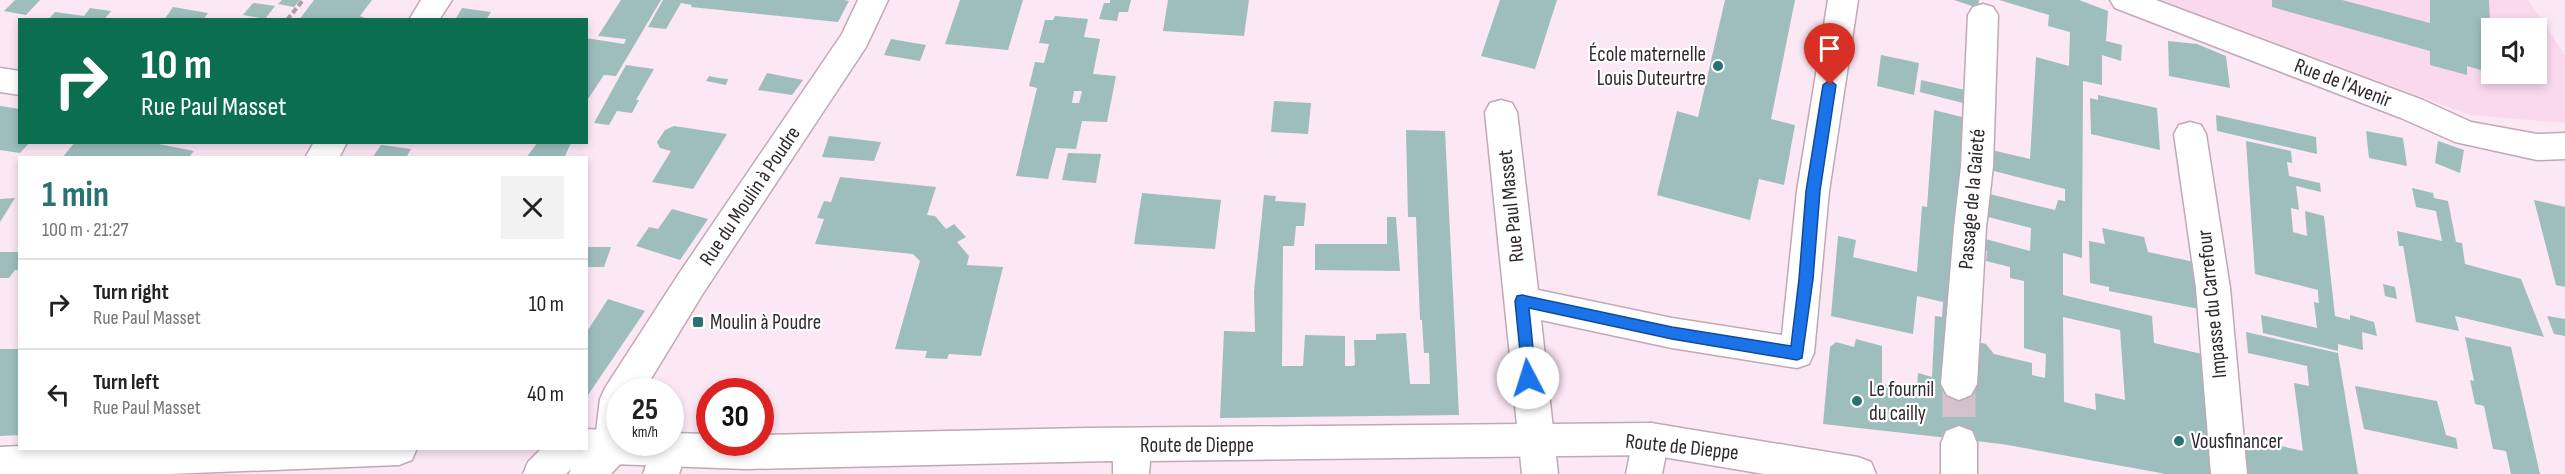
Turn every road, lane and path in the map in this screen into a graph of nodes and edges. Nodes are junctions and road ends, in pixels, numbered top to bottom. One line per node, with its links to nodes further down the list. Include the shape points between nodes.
1 (303, 0): 7 (path)
2 (437, 0): 8 (street)
3 (873, 0): 15 (street, Rue du Moulin à Poudre, via 855,39)
4 (1843, 0): 14 (street, via 1813,191 1797,353 1672,333)
5 (2125, 0): 13 (street, Rue de l'Avenir, via 2466,133 2537,147)
6 (1983, 15): 16 (street, Passage de la Gaieté, via 1977,166)
7 (289, 18)
8 (424, 18)
9 (0, 80): 10 (street)
10 (18, 83)
11 (1501, 112): 14 (street, Rue Paul Masset)
12 (2190, 134): 33 (street, Impasse du Carrefour, via 2213,288)
13 (2565, 146)
14 (1522, 301): 23 (street, Rue Paul Masset)
15 (631, 378)
16 (1959, 384)
17 (606, 421): 19 (street, Rue du Moulin à Poudre)
18 (1651, 439): 23 (street, Route de Dieppe); 27 (street, Route de Dieppe, via 1704,445); 30 (street)
19 (595, 441): 25 (street, Route de Dieppe); 29 (street)
20 (319, 450): 22 (street)
21 (565, 450): 28 (street)
22 (158, 454): 26 (street)
23 (1538, 457): 24 (street, Route de Dieppe)
24 (1132, 459): 25 (street, Route de Dieppe, via 745,452)
25 (665, 462)
26 (0, 464)
27 (1805, 466): 31 (street, Route de Dieppe); 32 (street, Route de Dieppe)
28 (541, 474)
29 (587, 474)
30 (1644, 474)
31 (1732, 474)
32 (1858, 474)
33 (2229, 474)

